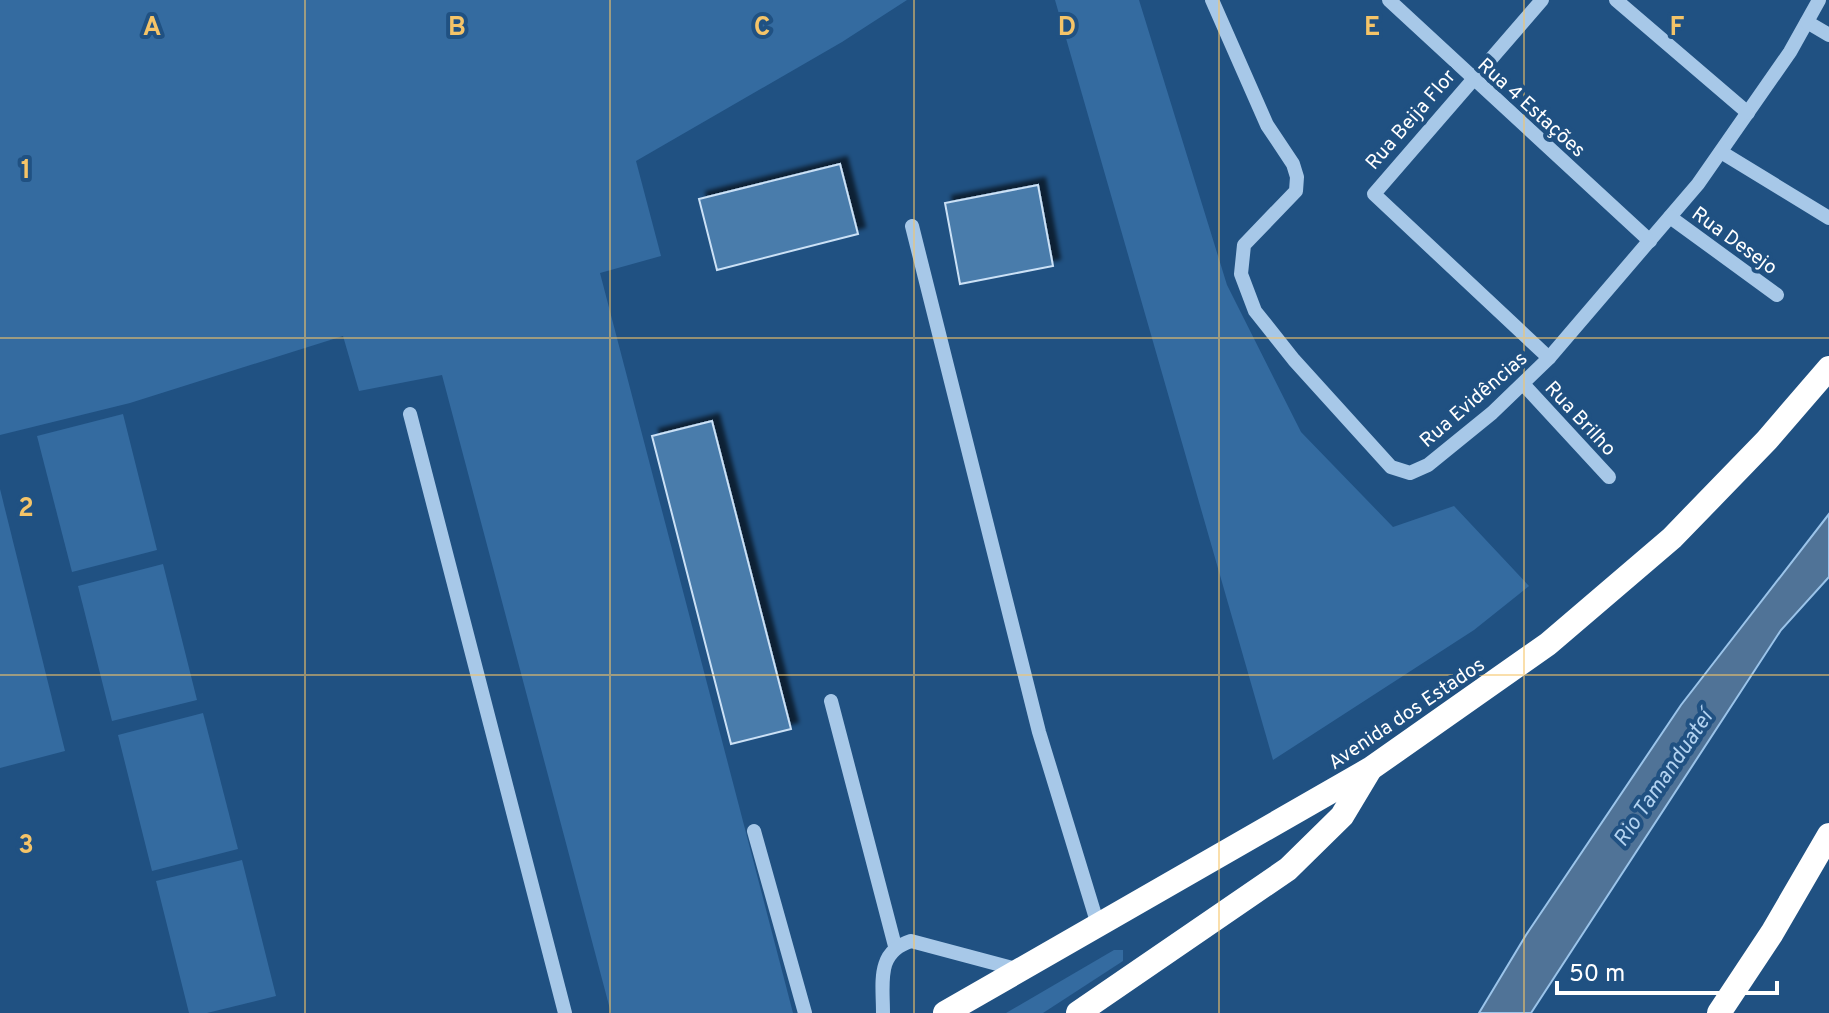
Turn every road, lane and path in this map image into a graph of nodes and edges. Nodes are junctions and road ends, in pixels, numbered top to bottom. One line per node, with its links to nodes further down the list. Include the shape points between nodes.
1 (1212, 0): 18 (street, Rua Evidências, via 1267,125 1297,177 1296,191 1244,245 1241,274 1255,311 1294,360 1391,467 1410,473 1428,465)
2 (1389, 0): 8 (street, Rua 4 Estações)
3 (1542, 0): 8 (street, Rua Beija Flor)
4 (1616, 0): 9 (street)
5 (1819, 0): 6 (street, Rua Evidências)
6 (1807, 22): 7 (street); 9 (street, Rua Evidências)
7 (1829, 35)
8 (1472, 79): 14 (street, Rua 4 Estações); 16 (street, Rua Beija Flor, via 1374,194)
9 (1748, 113): 10 (street, Rua Evidências)
10 (1721, 152): 11 (street, Rua Evidências); 12 (street)
11 (1670, 217): 14 (street, Rua Evidências); 15 (street, Rua Desejo)
12 (1829, 218)
13 (912, 226): 25 (street, via 1039,732)
14 (1650, 241): 16 (street, Rua Evidências)
15 (1777, 295)
16 (1549, 358): 18 (street, Rua Evidências)
17 (1829, 368): 22 (highway, Avenida dos Estados, via 1672,538 1548,644)
18 (1524, 385): 20 (street, Rua Brilho)
19 (410, 414): 28 (street)
20 (1609, 477)
21 (831, 701): 26 (street)
22 (1370, 769): 25 (highway, Avenida dos Estados); 32 (highway, via 1342,816 1288,869)
23 (754, 831): 29 (street)
24 (1829, 835): 33 (highway)
25 (1098, 925): 27 (highway, Avenida dos Estados)
26 (895, 946): 27 (street, via 928,943); 30 (street, via 883,970)
27 (1020, 970): 31 (highway, Avenida dos Estados)
28 (565, 1013)
29 (805, 1013)
30 (883, 1013)
31 (945, 1013)
32 (1078, 1013)
33 (1719, 1013)

